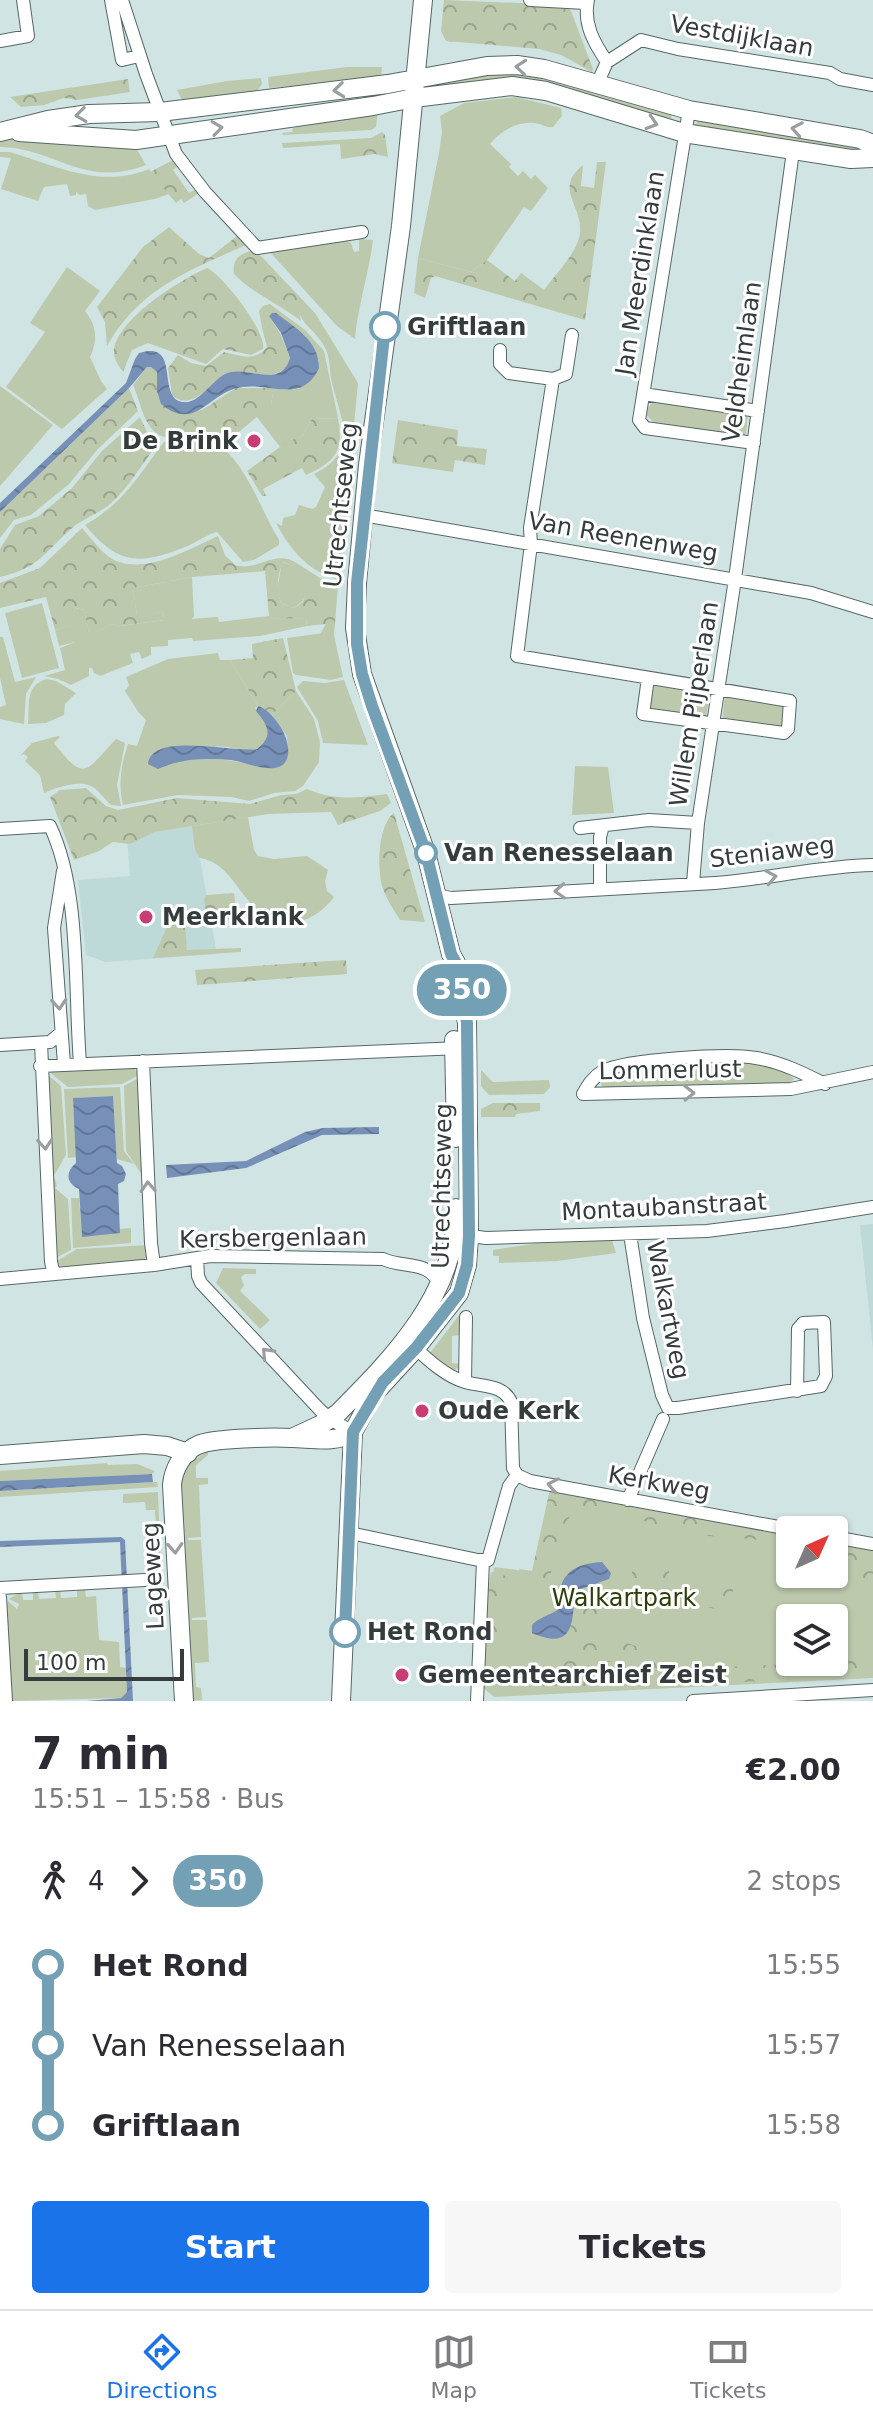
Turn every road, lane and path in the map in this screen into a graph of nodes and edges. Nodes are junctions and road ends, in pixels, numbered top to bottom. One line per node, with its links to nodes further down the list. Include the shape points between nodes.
1 (23, 0): 7 (street, via 28,36)
2 (111, 0): 8 (street, via 122,60)
3 (122, 0): 8 (street)
4 (423, 0): 10 (main road, Utrechtseweg)
5 (530, 0): 6 (street)
6 (587, 1): 9 (street, via 593,42)
7 (0, 41)
8 (139, 56): 15 (street)
9 (607, 62): 11 (street); 12 (street, Vestdijklaan, via 641,40)
10 (416, 77): 11 (main road, one-way to 10, via 517,65); 13 (main road, Utrechtseweg); 15 (main road, one-way to 15)
11 (597, 84): 14 (main road)
12 (873, 85)
13 (414, 98): 17 (main road, one-way to 17, via 531,88); 18 (main road, one-way to 13); 29 (main road, Utrechtseweg)
14 (689, 110): 17 (street, Jan Meerdinklaan); 19 (main road, one-way to 14)
15 (160, 112): 16 (main road, one-way to 16, via 89,114); 18 (street)
16 (0, 133): 18 (main road, via 136,140)
17 (684, 133): 20 (main road); 26 (street, Jan Meerdinklaan)
18 (170, 135): 22 (street, via 190,174 257,248)
19 (873, 144)
20 (793, 151): 21 (main road); 27 (street, Veldheimlaan)
21 (873, 158)
22 (362, 232)
23 (572, 335): 25 (street, via 566,374)
24 (500, 350): 25 (street, via 500,364 509,373)
25 (553, 379): 30 (street)
26 (643, 394): 27 (street); 28 (street, Jan Meerdinklaan, via 639,420 645,428)
27 (758, 411): 28 (street, Veldheimlaan)
28 (754, 443): 31 (street, Veldheimlaan)
29 (363, 515): 30 (street, Van Reenenweg); 44 (main road, Utrechtseweg, via 355,606 359,661)
30 (531, 544): 31 (street, Van Reenenweg); 33 (street, via 517,656)
31 (735, 579): 32 (street, Van Reenenweg, via 811,593); 34 (street, Willem Pijperlaan)
32 (873, 612)
33 (648, 678): 34 (street); 35 (street, via 643,714)
34 (718, 688): 35 (street, Willem Pijperlaan); 35 (street, via 790,701 788,729 784,733)
35 (712, 724): 36 (street, Willem Pijperlaan)
36 (698, 823): 37 (street, via 649,820); 42 (street, Willem Pijperlaan)
37 (603, 826): 38 (street); 43 (street)
38 (580, 828)
39 (0, 829): 41 (street, via 50,826 61,849)
40 (873, 865): 42 (street, Steniaweg, one-way to 40)
41 (63, 871): 45 (street); 46 (street)
42 (693, 883): 43 (street, Steniaweg)
43 (600, 888): 44 (street, Steniaweg, one-way to 44)
44 (436, 895): 52 (main road, Utrechtseweg, via 451,954)
45 (72, 927): 46 (street); 47 (street)
46 (54, 928): 48 (street)
47 (74, 965): 48 (street); 54 (street)
48 (56, 966): 49 (street, one-way to 49)
49 (61, 1033): 50 (street, via 54,1041); 55 (street)
50 (41, 1043): 51 (street); 56 (street)
51 (0, 1045)
52 (460, 1048): 53 (street); 61 (main road, Utrechtseweg)
53 (143, 1061): 54 (street); 63 (street, one-way to 53)
54 (80, 1063): 55 (street)
55 (64, 1064): 56 (street)
56 (40, 1066): 64 (street, one-way to 64)
57 (873, 1072): 58 (street, Lommerlust)
58 (825, 1084): 58 (street, Lommerlust, one-way to 58, via 751,1057 639,1060 604,1071 583,1094)
59 (873, 1207): 60 (street, Montaubanstraat, via 748,1226)
60 (630, 1234): 61 (street, Montaubanstraat); 70 (street, Walkartweg, via 643,1318 668,1408)
61 (462, 1235): 66 (main road, Utrechtseweg); 68 (main road, Utrechtseweg, via 467,1265 459,1293)
62 (197, 1258): 63 (street, Kersbergenlaan); 66 (street, Kersbergenlaan, via 383,1259 421,1266); 71 (street, one-way to 62, via 201,1283)
63 (154, 1265): 64 (street, Kersbergenlaan)
64 (54, 1274): 65 (street, Kersbergenlaan)
65 (0, 1279)
66 (440, 1287): 68 (main road, Utrechtseweg)
67 (466, 1317): 69 (street)
68 (410, 1344): 69 (street); 71 (main road, Utrechtseweg); 73 (main road, Utrechtseweg)
69 (465, 1382): 79 (street, via 498,1389 510,1398)
70 (797, 1391): 70 (street, via 821,1386 826,1376 824,1322 803,1323 798,1329)
71 (330, 1419): 73 (street); 74 (main road, Utrechtseweg)
72 (663, 1419): 80 (street)
73 (353, 1432): 74 (main road, via 313,1440); 82 (main road)
74 (292, 1438): 76 (main road, via 209,1442)
75 (144, 1444): 76 (main road); 77 (main road); 78 (main road)
76 (188, 1453): 78 (main road)
77 (0, 1455)
78 (175, 1470): 92 (main road, Lageweg, one-way to 92)
79 (517, 1475): 80 (street, Kerkweg, one-way to 79); 85 (street, via 509,1486 491,1556)
80 (628, 1500): 81 (street, Kerkweg)
81 (776, 1527)
82 (350, 1533): 85 (street); 93 (main road)
83 (848, 1539): 84 (street)
84 (873, 1544)
85 (483, 1561): 94 (street)
86 (145, 1580): 87 (street)
87 (0, 1588)
88 (0, 1597): 89 (street)
89 (2, 1676): 91 (street)
90 (873, 1690): 95 (street)
91 (6, 1701)
92 (184, 1701)
93 (341, 1701)
94 (477, 1701)
95 (693, 1701)

